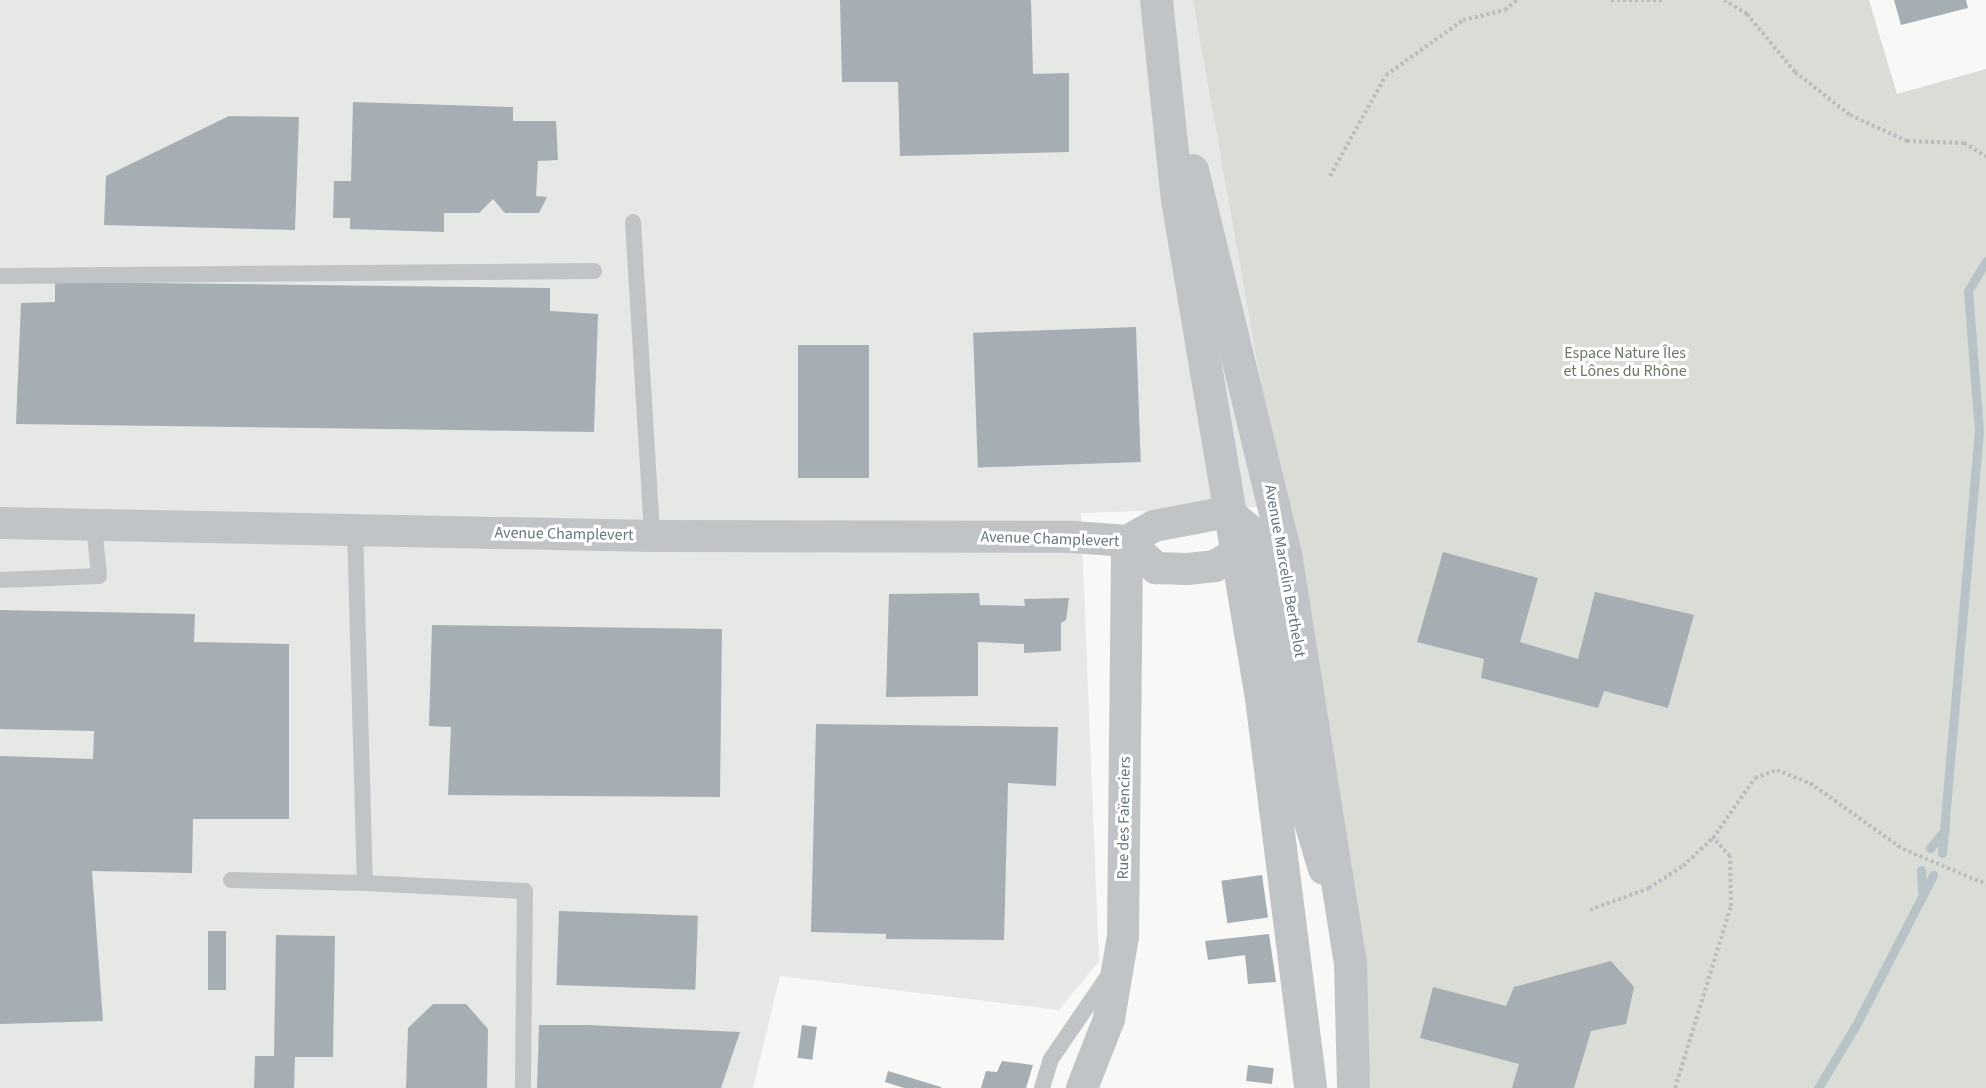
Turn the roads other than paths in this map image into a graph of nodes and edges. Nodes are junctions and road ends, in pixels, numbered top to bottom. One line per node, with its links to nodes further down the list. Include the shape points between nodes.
1 (1156, 0): 2 (street, Avenue Marcelin Berthelot)
2 (1165, 63): 6 (street, Avenue Marcelin Berthelot, via 1177,199); 10 (street, Avenue Marcelin Berthelot)
3 (633, 222): 11 (lane)
4 (594, 271): 5 (lane)
5 (0, 276)
6 (1228, 512): 10 (street, Avenue Marcelin Berthelot); 12 (street, via 1154,526)
7 (0, 524): 8 (street, Avenue Champlevert)
8 (94, 524): 9 (street, Avenue Champlevert); 13 (lane, via 99,576)
9 (355, 529): 11 (street, Avenue Champlevert); 16 (lane)
10 (1257, 535): 12 (street, via 1215,566 1156,568); 14 (street, Avenue Marcelin Berthelot); 14 (street, Avenue Marcelin Berthelot)
11 (652, 536): 12 (street, Avenue Champlevert, via 1073,537)
12 (1127, 541): 17 (street, Rue des Faïenciers, via 1123,936)
13 (0, 580)
14 (1285, 694): 21 (street, Avenue Marcelin Berthelot); 22 (street, Avenue Marcelin Berthelot, via 1339,896 1350,963)
15 (231, 880): 16 (lane)
16 (365, 882): 18 (lane, via 525,891)
17 (1118, 963): 19 (lane, via 1051,1059); 20 (street, Rue des Faïenciers, via 1109,1018)
18 (523, 1088)
19 (1042, 1088)
20 (1082, 1088)
21 (1310, 1088)
22 (1353, 1088)

